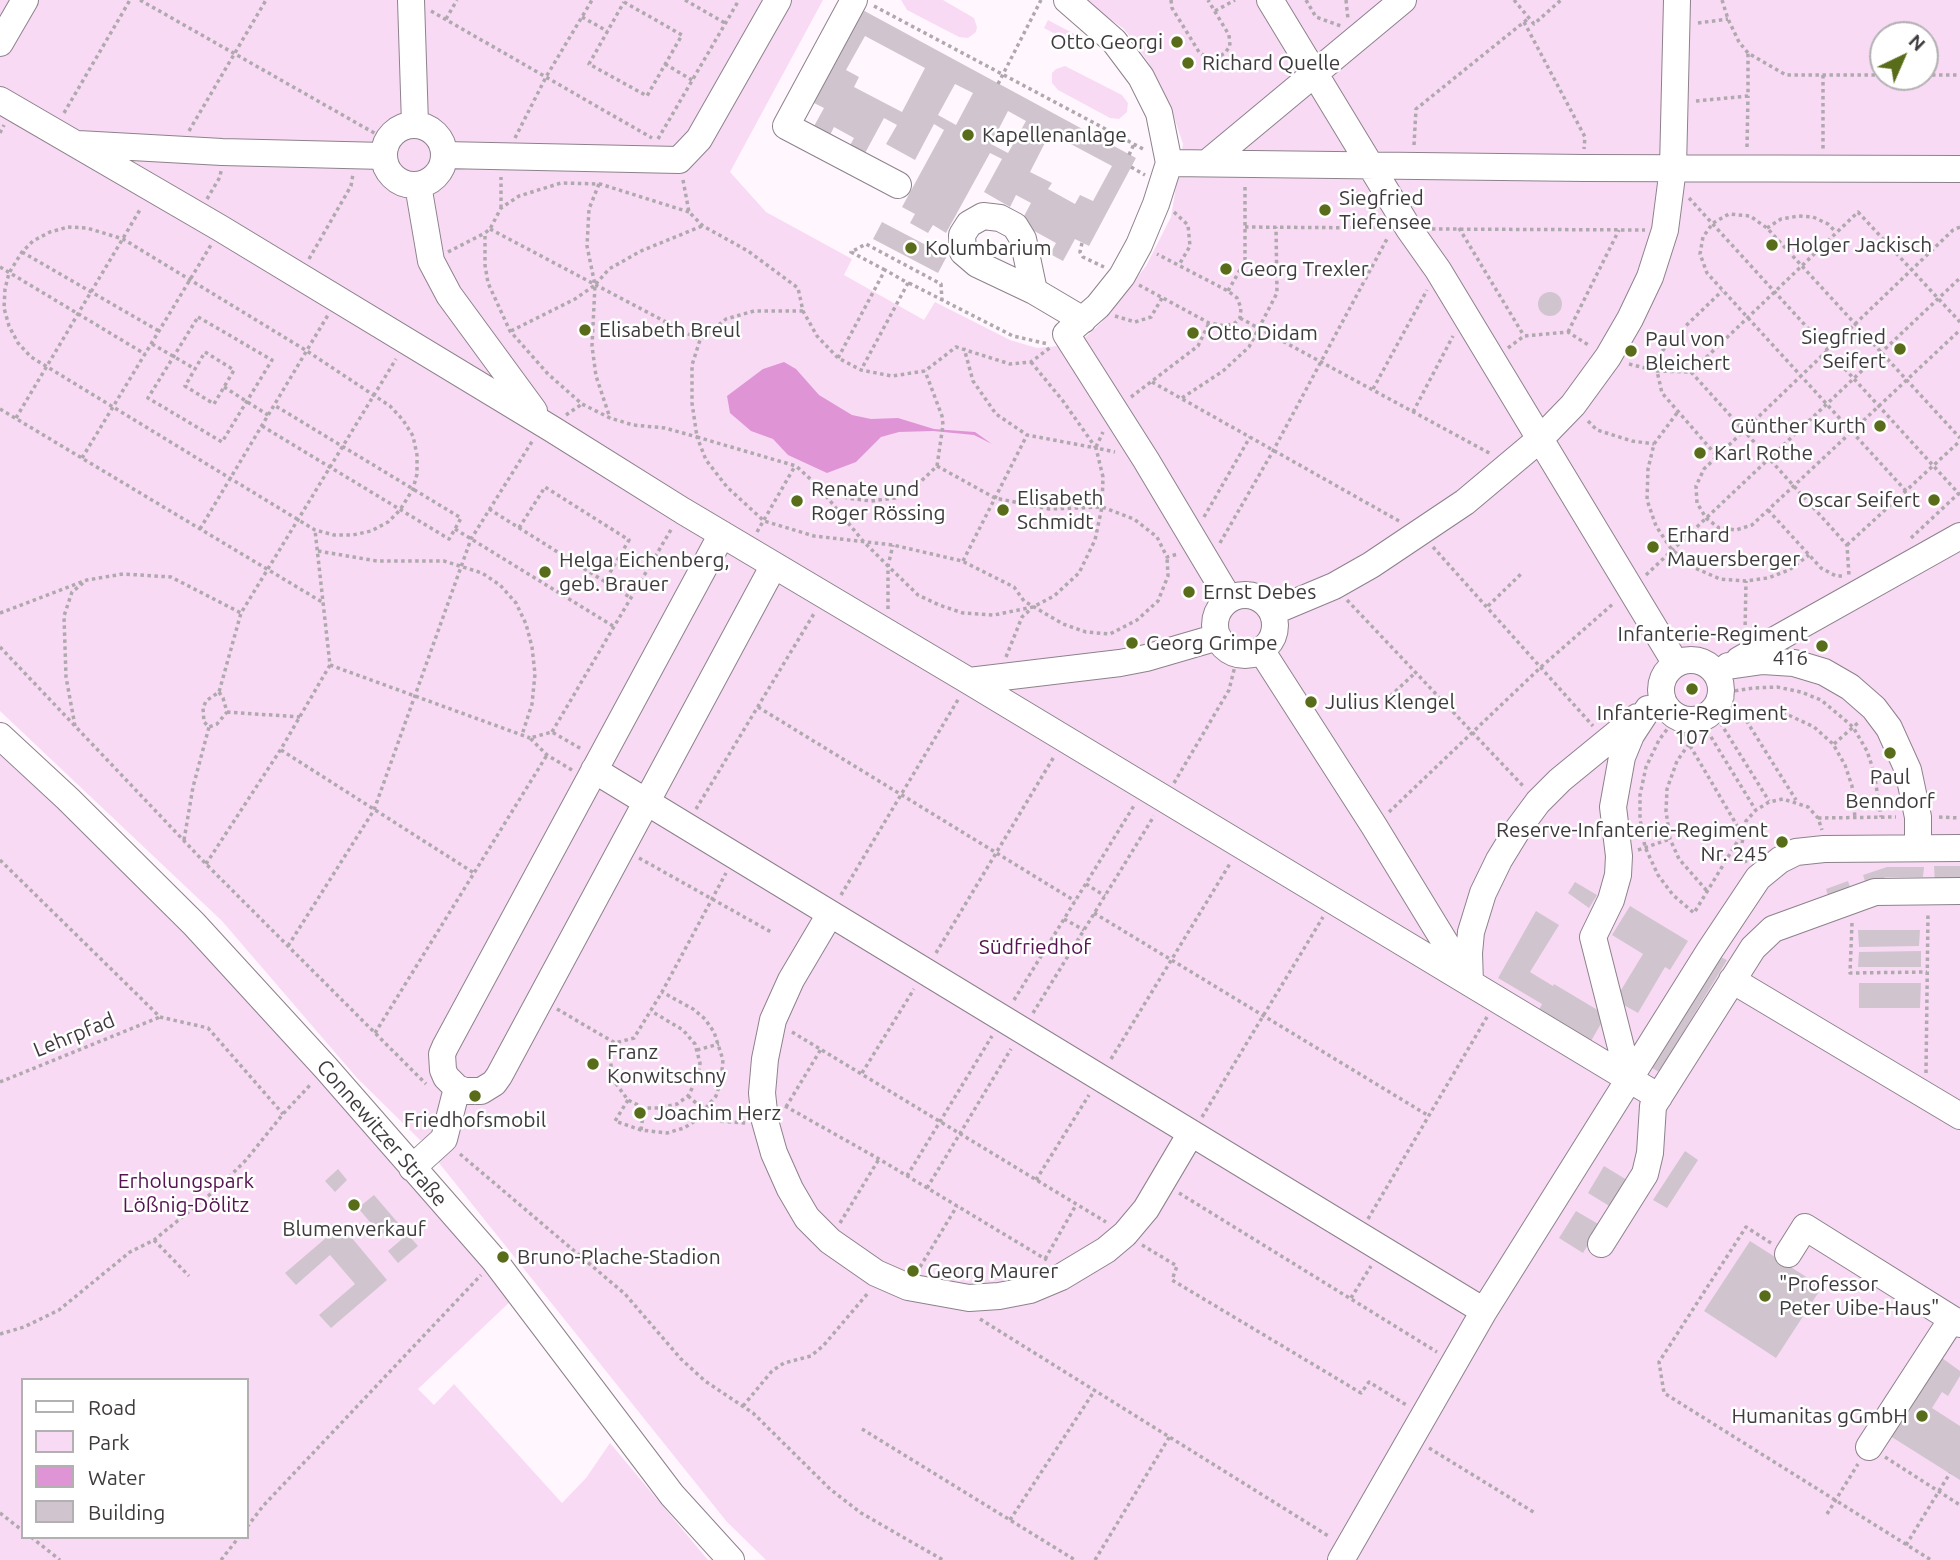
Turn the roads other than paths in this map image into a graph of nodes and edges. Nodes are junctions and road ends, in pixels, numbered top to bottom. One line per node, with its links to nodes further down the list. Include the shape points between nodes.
1 (25, 0): 9 (street)
2 (778, 0): 15 (street, via 699,139 679,160)
3 (1067, 0): 16 (street, via 1114,41 1141,77 1159,113)
4 (1270, 0): 10 (street)
5 (1403, 0): 10 (street)
6 (863, 3): 22 (street, via 786,126)
7 (419, 4): 12 (street)
8 (1677, 13): 19 (street)
9 (0, 43)
10 (1314, 73): 17 (street); 18 (street)
11 (0, 100): 13 (street)
12 (415, 124): 14 (street, via 398,130); 15 (street, via 435,134)
13 (62, 138): 14 (street, via 222,152 357,155); 25 (street)
14 (386, 148): 21 (street, via 393,177)
15 (444, 155): 21 (street, via 436,176)
16 (1169, 163): 17 (street); 24 (street, via 1139,245 1122,276)
17 (1207, 163): 18 (street)
18 (1371, 166): 19 (street); 26 (street)
19 (1673, 168): 20 (street); 26 (street, via 1665,230 1630,319 1573,405)
20 (1960, 169)
21 (418, 185): 25 (street, via 431,261 485,347)
22 (898, 185)
23 (1034, 291): 24 (street)
24 (1090, 313): 30 (street, via 1066,334)
25 (544, 424): 27 (street)
26 (1540, 439): 31 (street, via 1420,533 1334,586); 34 (street)
27 (722, 534): 29 (street); 38 (street)
28 (1960, 536): 36 (street, via 1855,582)
29 (774, 565): 35 (street); 39 (street)
30 (1229, 599): 31 (street, via 1252,595); 32 (street, via 1216,617)
31 (1272, 612): 33 (street, via 1274,632 1267,645)
32 (1218, 637): 33 (street, via 1224,646); 35 (street, via 1120,663)
33 (1249, 652): 46 (street, via 1374,826)
34 (1676, 664): 36 (street, via 1662,682); 36 (street, via 1706,663)
35 (969, 681): 46 (street)
36 (1698, 695): 40 (street, via 1763,661 1794,663 1850,687 1874,708 1902,753); 46 (street, via 1606,741 1538,802 1499,859 1483,894 1471,932); 47 (street, via 1631,735 1616,783 1613,807 1618,875 1593,937)
37 (0, 736): 52 (street, Connewitzer Straße, via 194,924)
38 (595, 770): 39 (street); 49 (street, via 442,1054)
39 (647, 802): 44 (street); 49 (street, via 494,1083)
40 (1923, 848): 41 (street); 42 (street); 47 (street, via 1824,849 1796,852 1780,860 1758,878)
41 (1960, 848)
42 (1928, 891): 43 (street); 45 (street, via 1875,892 1773,929 1753,948)
43 (1960, 891)
44 (830, 914): 51 (street); 51 (street, via 773,1020 762,1093 775,1114 774,1153 790,1189 807,1218 855,1260 908,1287 940,1294 979,1298 1030,1290 1053,1268 1095,1258 1125,1234 1146,1209)
45 (1732, 980): 48 (street); 50 (street)
46 (1471, 984): 47 (street)
47 (1629, 1079): 48 (street); 55 (street)
48 (1659, 1097): 53 (street, via 1653,1106 1645,1174)
49 (454, 1100): 52 (street, via 444,1139)
50 (1960, 1116)
51 (1191, 1133): 55 (street)
52 (412, 1168): 59 (street, Connewitzer Straße, via 495,1260 672,1495)
53 (1601, 1244)
54 (1788, 1254): 56 (street, via 1805,1227)
55 (1484, 1311): 58 (street)
56 (1956, 1321): 57 (street)
57 (1869, 1447)
58 (1345, 1554)
59 (731, 1560)

